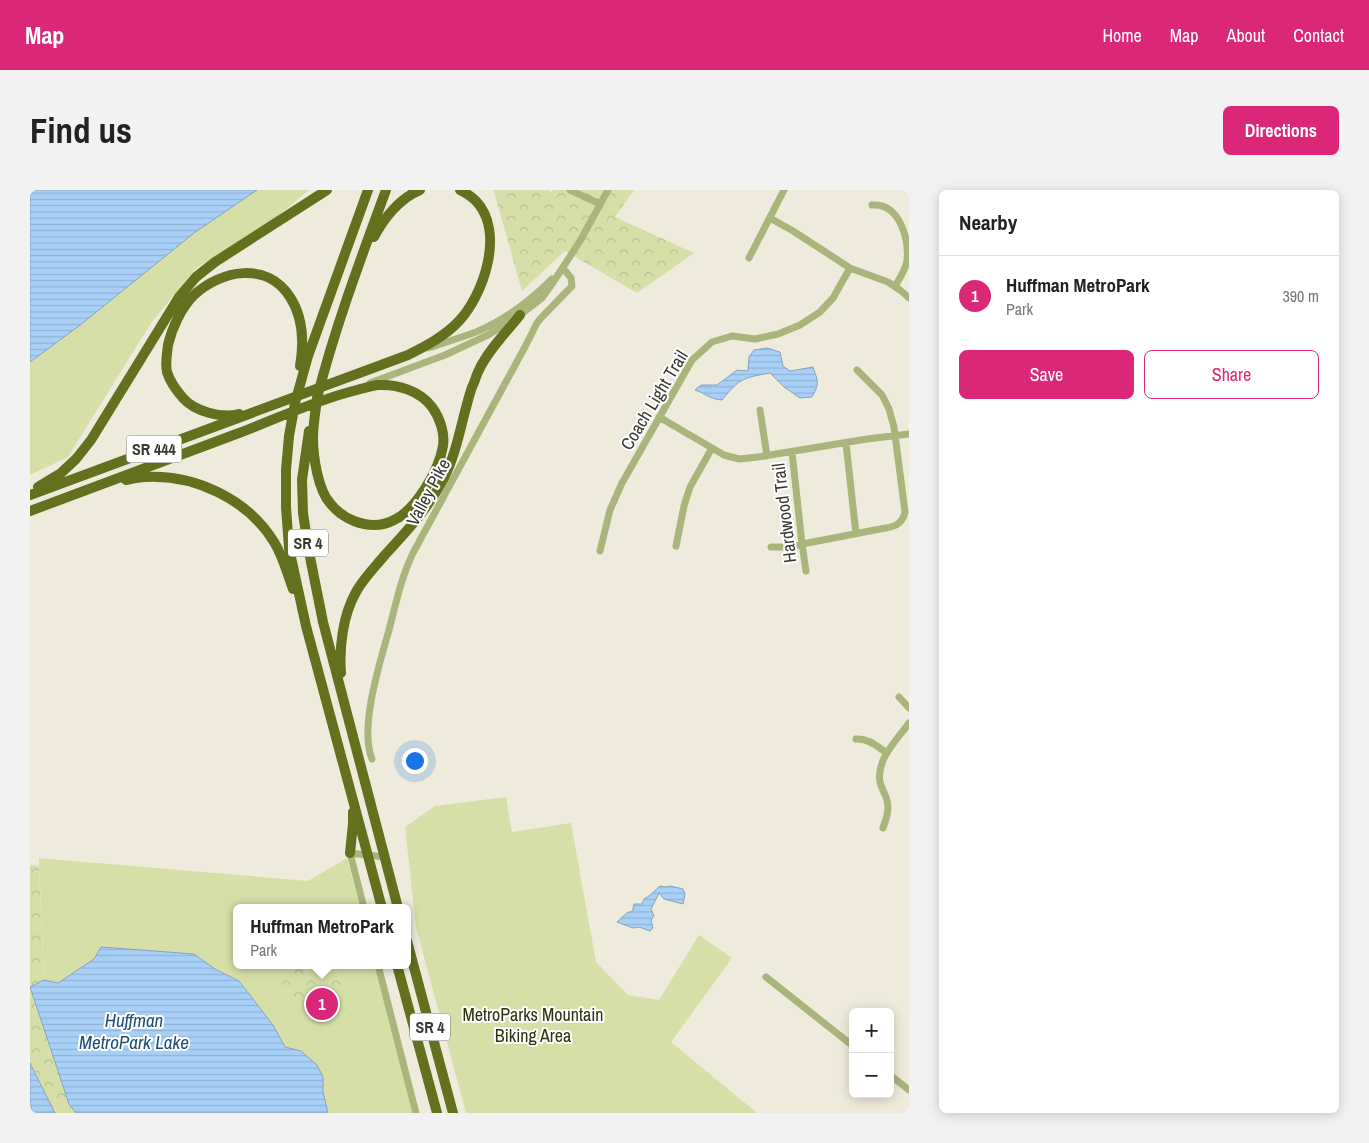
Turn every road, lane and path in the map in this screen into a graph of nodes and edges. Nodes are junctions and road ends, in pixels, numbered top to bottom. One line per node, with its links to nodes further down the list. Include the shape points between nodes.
1 (327, 190): 34 (highway, via 196,277 179,297 91,440 61,473)
2 (368, 190): 24 (highway, SR 4, via 308,356)
3 (386, 190): 13 (highway, SR 4)
4 (420, 190): 13 (highway, via 392,211)
5 (460, 190): 19 (highway, via 476,200 486,216 490,241 484,278 478,294 458,322 439,338)
6 (570, 190): 9 (street)
7 (608, 190): 9 (street)
8 (784, 190): 11 (street)
9 (600, 204): 14 (street)
10 (872, 205): 16 (street, via 882,206 893,213 906,234 908,255 904,272)
11 (770, 218): 12 (street); 15 (street)
12 (749, 258)
13 (360, 261): 21 (highway, SR 4)
14 (563, 268): 18 (street, via 542,298); 19 (street, via 508,316 476,332); 49 (street, Valley Pike, via 571,278 572,286 537,323 405,569 370,707 368,738)
15 (850, 268): 16 (street); 26 (street, Coach Light Trail, via 820,312 800,326 755,339 732,336 712,342 692,360)
16 (895, 286): 17 (street)
17 (909, 298)
18 (520, 315): 22 (street, via 488,336 445,355); 43 (highway, via 478,371 455,448 434,495 356,591 343,632)
19 (408, 355): 23 (highway, SR 444)
20 (857, 370): 28 (street, via 887,402)
21 (318, 393): 22 (highway, via 313,439 315,463 329,502 344,517 360,523 378,525 394,521 420,498 436,466 443,446 439,419 423,398 399,387 376,385); 43 (highway, SR 4, via 302,480 303,513 323,622)
22 (335, 396): 33 (highway, SR 444)
23 (278, 403): 24 (highway, via 234,416 214,414 197,408 174,387 167,371 166,356 171,334 180,314 194,296 212,282 232,274 254,273 271,278 285,288 301,328 302,352); 34 (highway, SR 444)
24 (295, 404): 42 (highway, SR 4, via 286,470 286,508 289,548)
25 (760, 410): 32 (street)
26 (660, 417): 30 (street); 40 (street, Coach Light Trail, via 622,483 610,510)
27 (909, 434): 28 (street)
28 (894, 436): 29 (street); 36 (street, via 905,512 902,520 895,526)
29 (846, 443): 31 (street); 36 (street)
30 (712, 448): 32 (street, via 739,459); 38 (street, via 690,487)
31 (792, 452): 32 (street); 37 (street, Hardwood Trail)
32 (767, 456)
33 (108, 482): 35 (highway, SR 444); 42 (highway, via 146,477 173,479 201,485 245,509 274,542)
34 (30, 493)
35 (30, 511)
36 (856, 534): 37 (street)
37 (802, 544): 39 (street); 41 (street, Hardwood Trail)
38 (676, 546)
39 (771, 547)
40 (600, 551)
41 (806, 570)
42 (306, 626): 50 (highway, SR 4)
43 (342, 692): 54 (highway, SR 4)
44 (899, 697): 45 (street)
45 (909, 708)
46 (909, 723): 48 (street)
47 (856, 739): 48 (street, via 870,742)
48 (887, 753): 51 (street, via 880,772 888,805)
49 (372, 759)
50 (353, 799): 52 (highway); 53 (highway, SR 4)
51 (883, 828)
52 (350, 853): 53 (street); 55 (street)
53 (368, 856): 54 (street); 56 (highway, SR 4)
54 (385, 857): 57 (highway, SR 4)
55 (363, 904)
56 (381, 904)
57 (397, 904)
58 (411, 956): 67 (highway, SR 4)
59 (379, 969): 65 (street)
60 (398, 969): 66 (highway, SR 4)
61 (766, 977): 62 (street)
62 (849, 1043)
63 (894, 1078): 64 (street)
64 (909, 1090)
65 (416, 1113)
66 (436, 1113)
67 (453, 1113)

